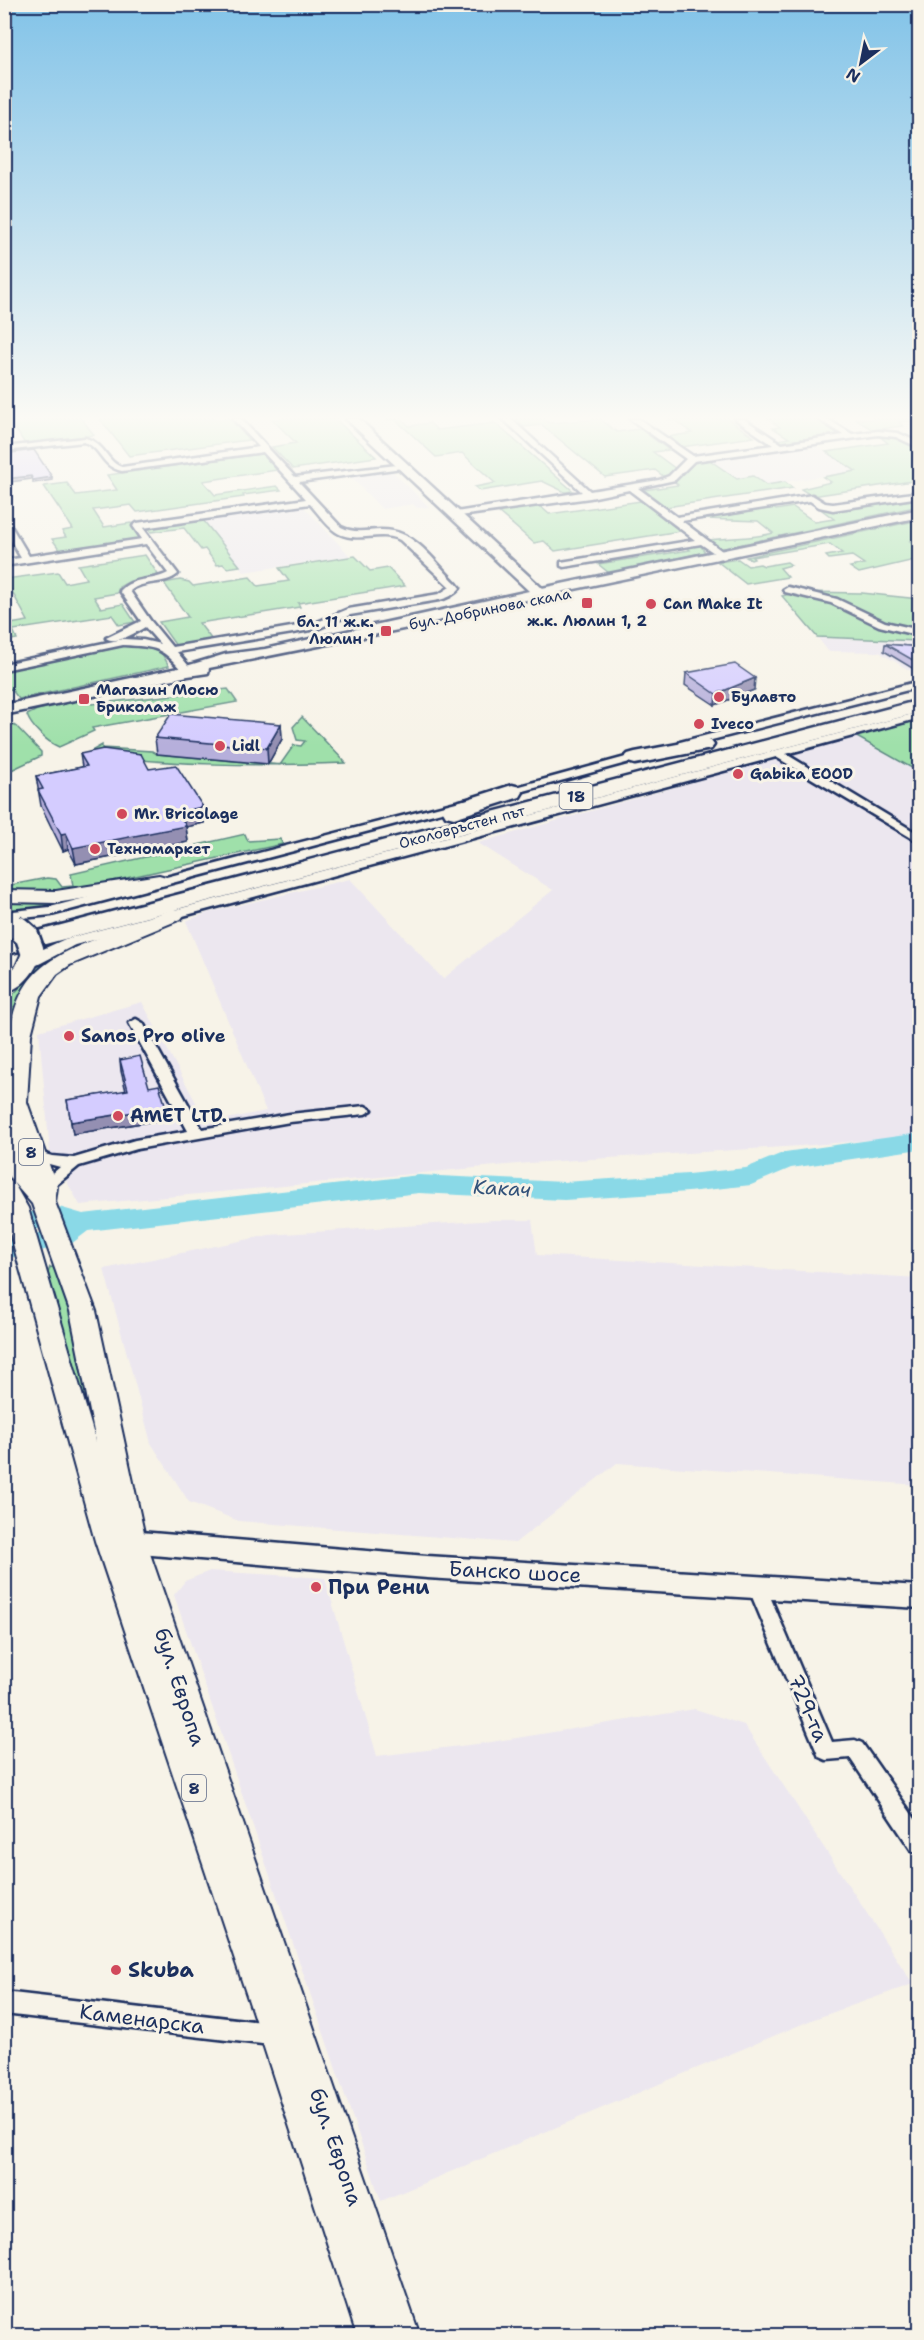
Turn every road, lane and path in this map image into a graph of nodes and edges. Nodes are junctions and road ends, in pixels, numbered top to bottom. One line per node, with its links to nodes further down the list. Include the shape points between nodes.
1 (8, 528): 10 (street)
2 (139, 528): 7 (street)
3 (339, 528): 19 (street, via 354,535 397,534 455,588 439,597 348,612 317,626)
4 (470, 528): 14 (main road)
5 (686, 528): 8 (street)
6 (850, 528): 9 (main road, бул. Добринова скала)
7 (148, 540): 10 (street); 15 (street, via 173,574 126,588 126,594)
8 (704, 541): 9 (street); 12 (street)
9 (718, 557): 14 (main road, бул. Добринова скала, via 658,567)
10 (27, 560): 11 (street)
11 (4, 563)
12 (564, 564)
13 (789, 590): 16 (street, via 834,601 882,624)
14 (544, 597): 22 (main road, бул. Добринова скала)
15 (146, 622): 17 (street); 18 (street)
16 (920, 633)
17 (119, 636): 18 (street); 20 (street)
18 (162, 641): 19 (street)
19 (170, 650): 21 (street, via 123,642); 22 (street)
20 (4, 660)
21 (4, 667)
22 (188, 671): 26 (main road, бул. Добринова скала)
23 (920, 684): 29 (street, Околовръстен път)
24 (920, 694): 28 (highway, Околовръстен път / 18)
25 (920, 706): 28 (highway, Околовръстен път / 18)
26 (4, 710)
27 (920, 715): 28 (street, Околовръстен път)
28 (775, 742): 29 (highway); 30 (highway); 33 (highway, Околовръстен път / 18); 34 (street); 35 (highway, Околовръстен път / 18)
29 (635, 758): 31 (street, Околовръстен път)
30 (665, 782): 32 (street, Околовръстен път)
31 (512, 792): 33 (highway); 36 (street, Околовръстен път)
32 (526, 820): 35 (highway); 38 (street, Околовръстен път)
33 (387, 833): 39 (highway, Околовръстен път / 18)
34 (920, 840)
35 (371, 851): 40 (highway, Околовръстен път / 18)
36 (159, 881): 37 (main road, via 56,897); 39 (street, Околовръстен път, via 27,915)
37 (4, 896)
38 (174, 915): 41 (street, Околовръстен път, via 70,942); 45 (main road, via 66,958 42,976 24,1013)
39 (7, 924): 41 (main road, bridge, via 27,936)
40 (4, 948)
41 (21, 969): 42 (main road)
42 (4, 995)
43 (136, 1023): 48 (street)
44 (4, 1070): 45 (main road, бул. Европа / 8)
45 (16, 1101): 49 (main road, бул. Европа / 8)
46 (365, 1110): 48 (street)
47 (4, 1133): 51 (main road, бул. Европа)
48 (197, 1134): 50 (street, via 135,1145)
49 (32, 1155): 50 (street); 52 (main road, бул. Европа / 8)
50 (74, 1163): 52 (street)
51 (14, 1191): 52 (main road, бул. Европа); 53 (main road, бул. Европа / 8, via 32,1264)
52 (44, 1195): 53 (main road, бул. Европа / 8, via 83,1311)
53 (121, 1541): 54 (main road, Банско шосе, via 428,1567); 59 (main road, бул. Европа / 8); 61 (main road, бул. Европа / 8)
54 (757, 1587): 55 (main road, Банско шосе); 56 (street, 729-та, via 826,1751 855,1749)
55 (920, 1597)
56 (913, 1823): 57 (street, 729-та)
57 (920, 1844)
58 (4, 2003): 59 (street, Каменарска)
59 (279, 2035): 60 (main road, бул. Европа / 8)
60 (378, 2336)
61 (399, 2336)

